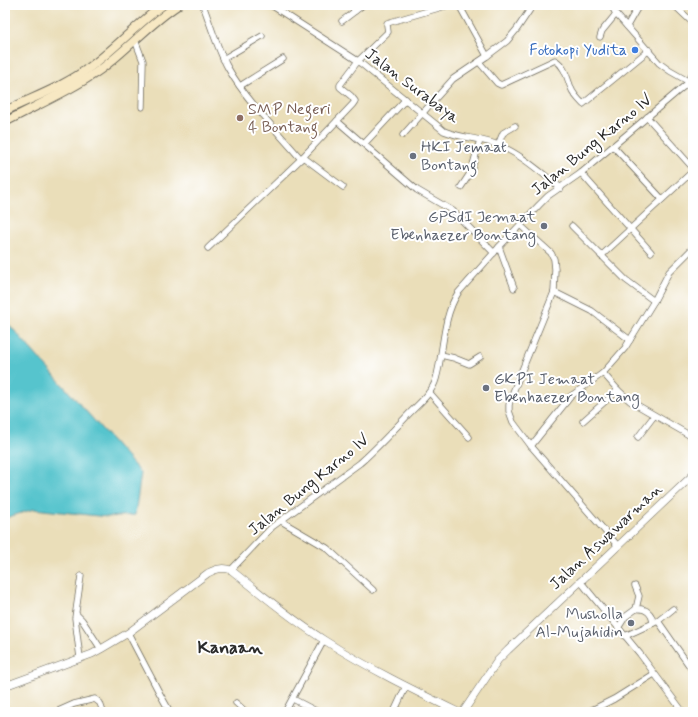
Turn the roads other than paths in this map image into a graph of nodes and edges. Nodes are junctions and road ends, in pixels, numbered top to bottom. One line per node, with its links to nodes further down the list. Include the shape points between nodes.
1 (163, 5): 28 (main road)
2 (178, 5): 20 (main road)
3 (203, 5): 23 (street)
4 (271, 5): 25 (street, Jalan Surabaya)
5 (351, 5): 13 (street)
6 (363, 5): 13 (street)
7 (449, 5): 25 (street, via 387,23 388,32)
8 (459, 5): 22 (street)
9 (533, 5): 22 (street, via 511,36)
10 (612, 5): 14 (street)
11 (639, 5): 17 (street)
12 (674, 5): 16 (street)
13 (355, 11): 15 (street)
14 (616, 14): 17 (street); 19 (street)
15 (342, 21)
16 (693, 23)
17 (627, 26): 21 (street)
18 (262, 36): 23 (street)
19 (600, 37)
20 (135, 40): 28 (main road, via 100,70); 33 (street, via 143,61)
21 (648, 50): 26 (street, via 583,104 572,92 566,75 555,60 501,85); 29 (street, via 659,63)
22 (487, 56): 26 (street)
23 (224, 59): 30 (street)
24 (283, 59): 30 (street)
25 (358, 61): 32 (street, Jalan Surabaya); 37 (street, via 340,85 355,101)
26 (479, 62): 35 (street, via 453,80)
27 (693, 72): 29 (street)
28 (72, 82): 31 (main road)
29 (691, 83): 36 (street, Jalan Bung Karno IV)
30 (240, 86): 45 (street)
31 (57, 90): 34 (main road); 38 (main road)
32 (406, 99): 35 (street, Jalan Surabaya); 42 (street)
33 (142, 107)
34 (5, 111)
35 (423, 113): 40 (street); 41 (street, Jalan Surabaya, via 450,133)
36 (647, 117): 44 (street, Jalan Bung Karno IV); 46 (street)
37 (337, 121): 42 (street); 45 (street)
38 (5, 122)
39 (515, 126): 43 (street, via 504,133)
40 (403, 135)
41 (480, 140): 43 (street, Jalan Surabaya); 50 (street, via 471,172)
42 (364, 144): 60 (street, via 420,192 453,212)
43 (498, 145): 51 (street, Jalan Surabaya, via 520,157)
44 (613, 146): 48 (street, Jalan Bung Karno IV); 52 (street)
45 (302, 158): 49 (street); 56 (street)
46 (693, 168)
47 (693, 171): 52 (street)
48 (581, 173): 51 (street, Jalan Bung Karno IV); 55 (street)
49 (343, 187)
50 (461, 187)
51 (561, 188): 53 (street, Jalan Bung Karno IV, via 548,196)
52 (662, 199): 55 (street)
53 (520, 224): 57 (street, Jalan Bung Karno IV); 63 (street, via 553,256)
54 (572, 226): 61 (street)
55 (630, 229): 59 (street); 61 (street)
56 (208, 248)
57 (499, 248): 60 (street, Jalan Bung Karno IV); 62 (street)
58 (693, 248): 64 (street, via 668,272)
59 (651, 252)
60 (494, 253): 66 (street, Jalan Bung Karno IV, via 454,299)
61 (601, 256): 64 (street, via 626,280)
62 (514, 288)
63 (554, 292): 65 (street, via 592,311); 76 (street, via 509,405 510,417)
64 (654, 300): 65 (street)
65 (630, 340): 68 (street)
66 (441, 355): 67 (street, via 469,364); 70 (street, Jalan Bung Karno IV, via 436,380)
67 (480, 357)
68 (603, 373): 69 (street); 76 (street, via 574,393)
69 (618, 390): 71 (street); 72 (street)
70 (429, 392): 74 (street); 78 (street, Jalan Bung Karno IV, via 360,463)
71 (654, 416): 73 (street); 75 (street)
72 (583, 421)
73 (689, 435)
74 (469, 436)
75 (638, 437)
76 (531, 446): 79 (street)
77 (693, 475): 79 (street, Jalan Aswawarman)
78 (280, 521): 80 (street, Jalan Bung Karno IV); 84 (street, via 327,548)
79 (618, 546): 82 (street, Jalan Aswawarman)
80 (231, 570): 90 (street, via 221,568 208,572); 92 (street)
81 (81, 576): 87 (street)
82 (580, 581): 89 (street); 109 (street, Jalan Aswawarman, via 498,660)
83 (635, 586): 85 (street, via 639,596)
84 (373, 590)
85 (636, 609): 88 (street, via 645,609); 89 (street, via 625,617)
86 (673, 610): 88 (street)
87 (76, 614): 93 (street); 94 (street)
88 (656, 622): 91 (street); 95 (street)
89 (618, 628): 91 (street)
90 (128, 634): 93 (street); 103 (street)
91 (625, 636): 96 (street)
92 (324, 640): 98 (street); 99 (street)
93 (101, 649): 94 (street)
94 (80, 658): 97 (street)
95 (693, 671)
96 (654, 674): 110 (street); 111 (street)
97 (5, 686)
98 (406, 686): 107 (street); 108 (street)
99 (293, 699): 105 (street); 106 (street)
100 (236, 703): 104 (street)
101 (56, 712): 102 (street, via 74,704 98,700)
102 (103, 712)
103 (170, 712)
104 (246, 712)
105 (285, 712)
106 (318, 712)
107 (394, 712)
108 (458, 712)
109 (463, 712)
110 (589, 712)
111 (683, 712)

